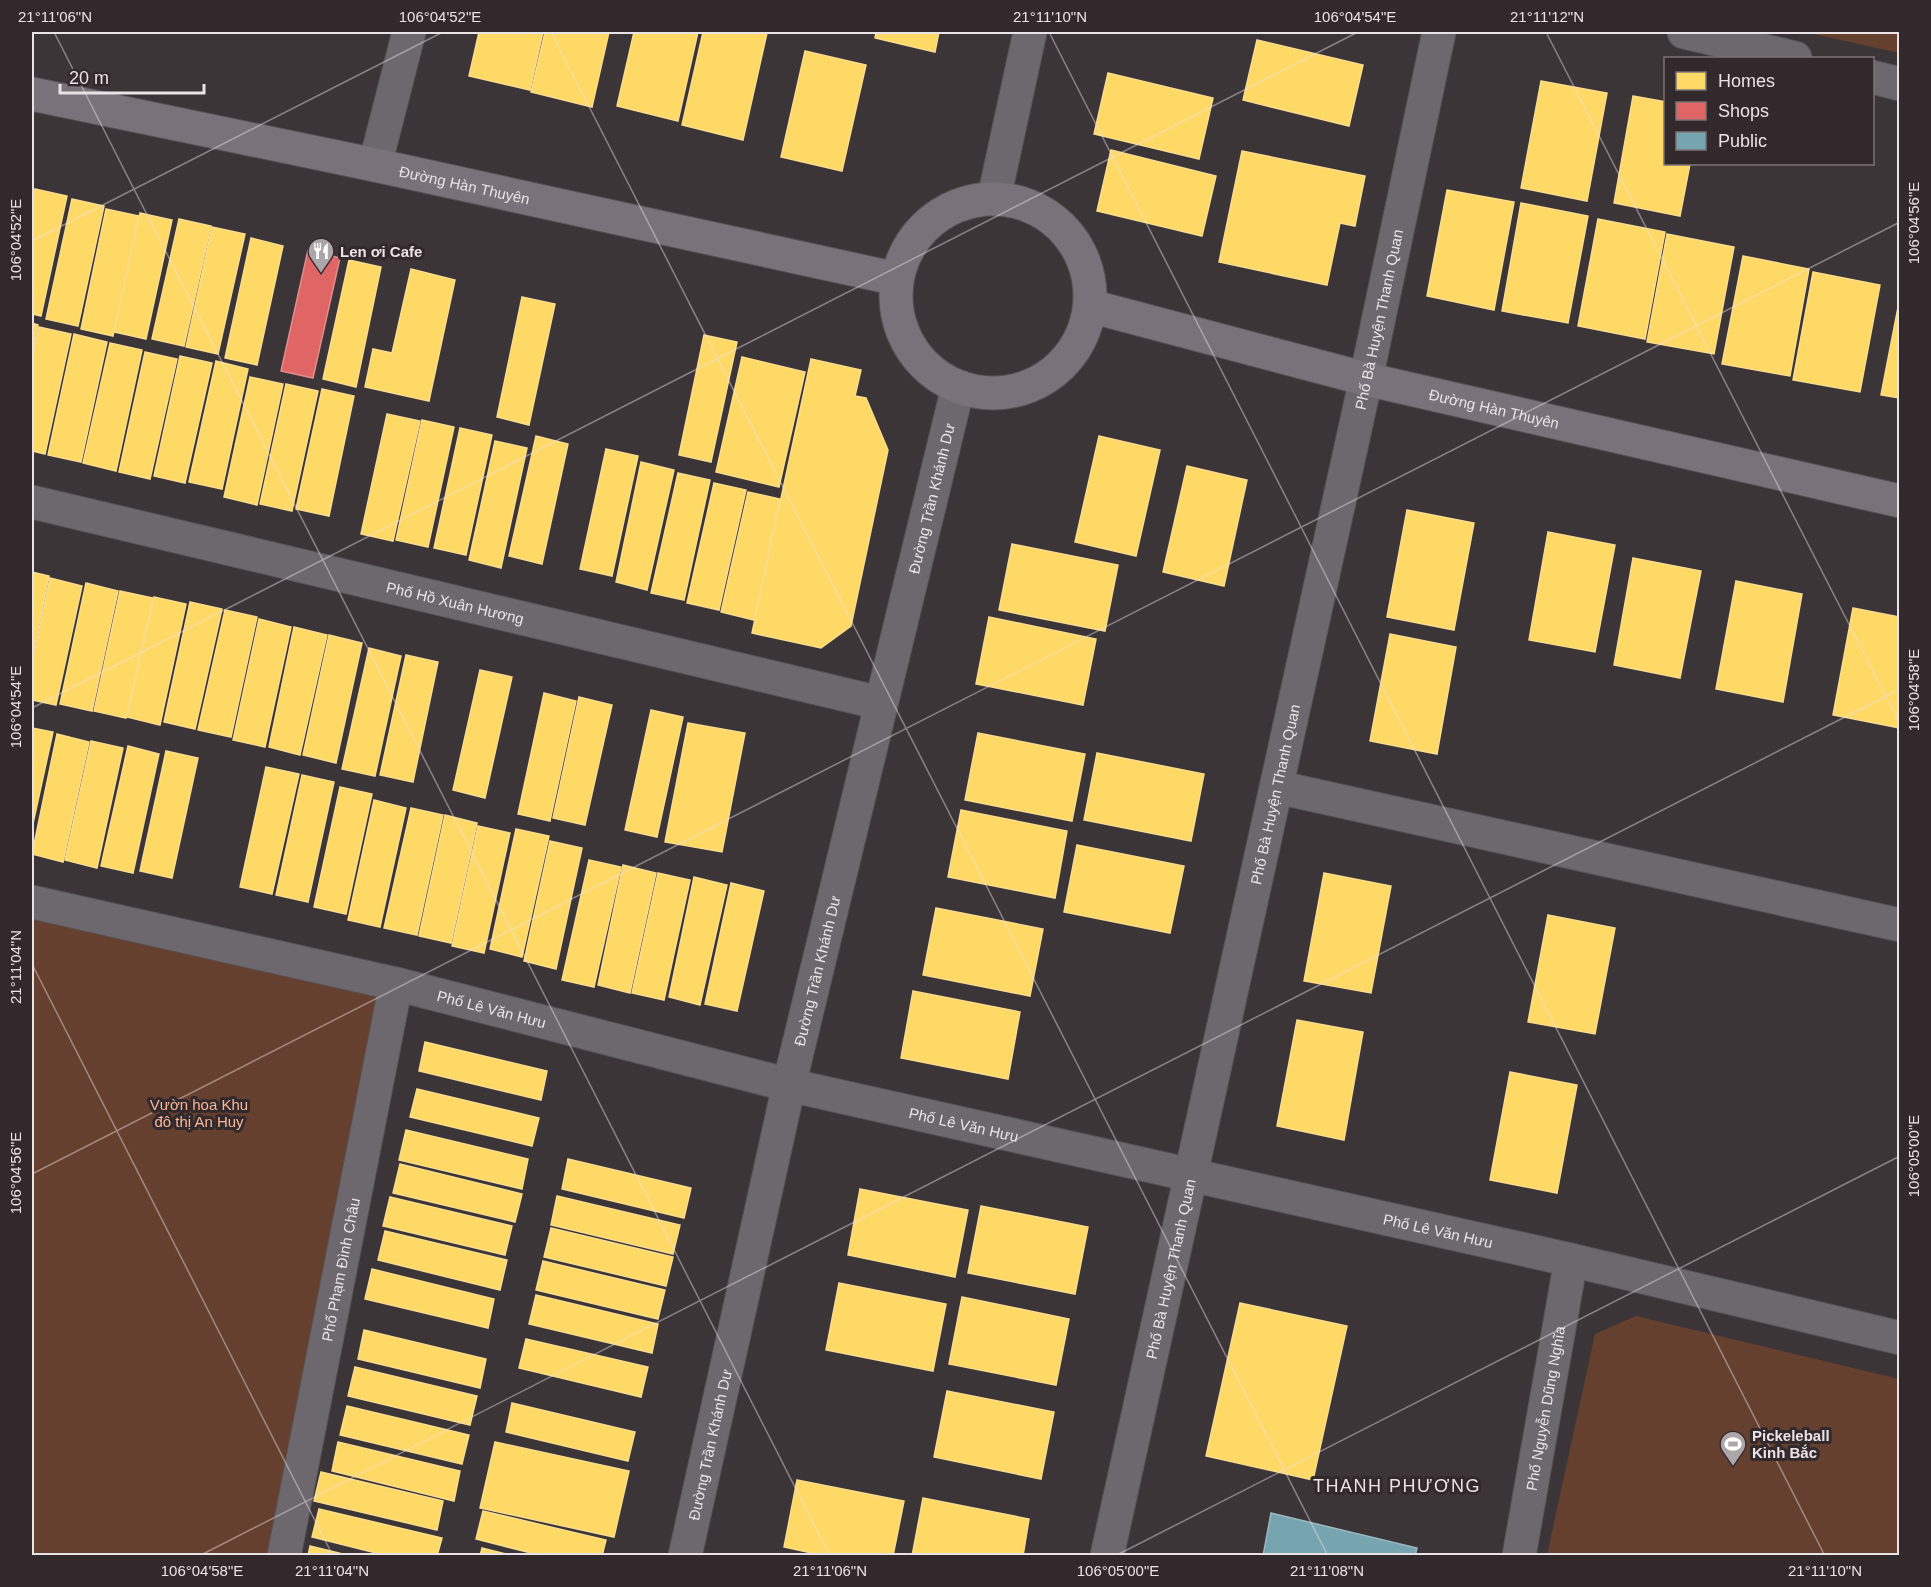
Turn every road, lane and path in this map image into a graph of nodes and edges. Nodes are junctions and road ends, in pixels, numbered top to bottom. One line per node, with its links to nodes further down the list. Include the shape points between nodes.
1 (409, 32): 9 (street)
2 (1030, 32): 10 (street)
3 (1439, 32): 13 (street, Phố Bà Huyện Thanh Quan)
4 (1684, 32): 5 (street)
5 (1792, 57)
6 (1874, 78): 7 (street)
7 (1899, 84)
8 (32, 94): 9 (street, Đường Hàn Thuyên)
9 (375, 165): 11 (street, Đường Hàn Thuyên)
10 (994, 198): 11 (street, via 954,207 929,223 910,245); 12 (street, via 1024,204 1061,226 1084,263 1090,284)
11 (897, 279): 14 (street, via 897,310 907,340 925,365)
12 (1090, 306): 13 (street, Đường Hàn Thuyên); 14 (street, via 1075,349 1041,381 996,394)
13 (1366, 379): 15 (street, Đường Hàn Thuyên); 18 (street, Phố Bà Huyện Thanh Quan)
14 (958, 387): 17 (street, Đường Trần Khánh Dư)
15 (1899, 501)
16 (32, 502): 17 (street, Phố Hồ Xuân Hương)
17 (880, 703): 22 (street, Đường Trần Khánh Dư)
18 (1277, 787): 20 (street); 23 (street, Phố Bà Huyện Thanh Quan)
19 (32, 902): 21 (street, Phố Lê Văn Hưu)
20 (1899, 925)
21 (396, 984): 22 (street, Phố Lê Văn Hưu); 26 (street, Phố Phạm Đình Châu)
22 (789, 1084): 23 (street, Phố Lê Văn Hưu); 27 (street, Đường Trần Khánh Dư)
23 (1191, 1175): 24 (street, Phố Lê Văn Hưu); 28 (street, Phố Bà Huyện Thanh Quan)
24 (1571, 1260): 25 (street, Phố Lê Văn Hưu); 29 (street, Phố Nguyễn Dũng Nghĩa)
25 (1899, 1338)
26 (284, 1556)
27 (685, 1556)
28 (1107, 1556)
29 (1519, 1556)

